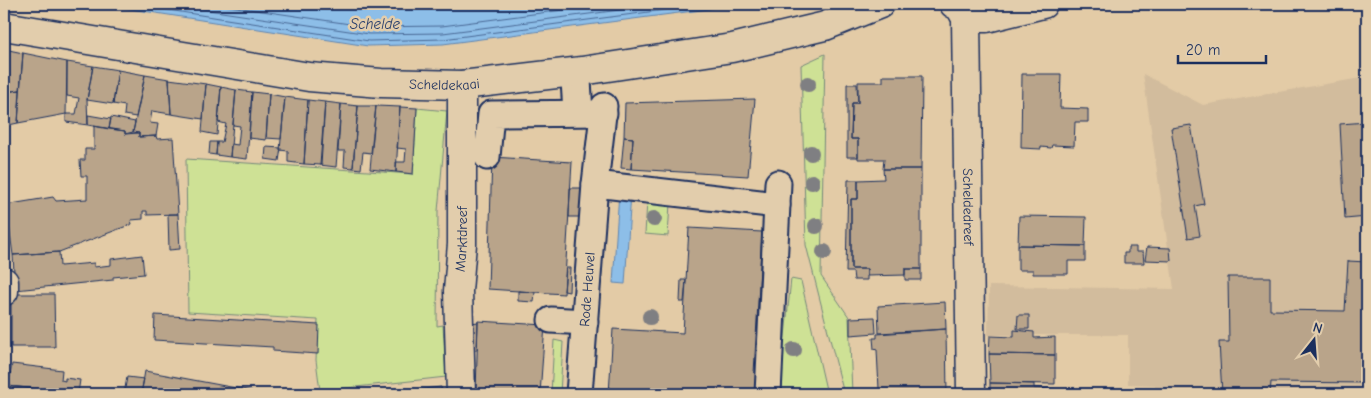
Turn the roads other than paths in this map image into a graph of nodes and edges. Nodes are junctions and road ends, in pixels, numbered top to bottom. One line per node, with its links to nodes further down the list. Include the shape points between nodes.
1 (880, 4): 5 (street, Scheldekaai, via 824,26 732,48)
2 (1043, 4): 3 (street, Scheldedreef, via 987,18)
3 (960, 11): 17 (street, Scheldedreef)
4 (4, 26): 6 (street, Scheldekaai, via 309,77)
5 (576, 72): 6 (street, Scheldekaai); 7 (lane)
6 (462, 85): 14 (street, Marktdreef, via 462,244 458,291)
7 (591, 107): 8 (street, via 491,114); 9 (street, Rode Heuvel)
8 (487, 157)
9 (595, 184): 10 (street); 15 (street, Rode Heuvel, via 572,316)
10 (775, 198): 13 (street); 16 (street)
11 (4, 282): 12 (street)
12 (4, 290)
13 (765, 305)
14 (461, 394)
15 (579, 394)
16 (768, 394)
17 (972, 394)

